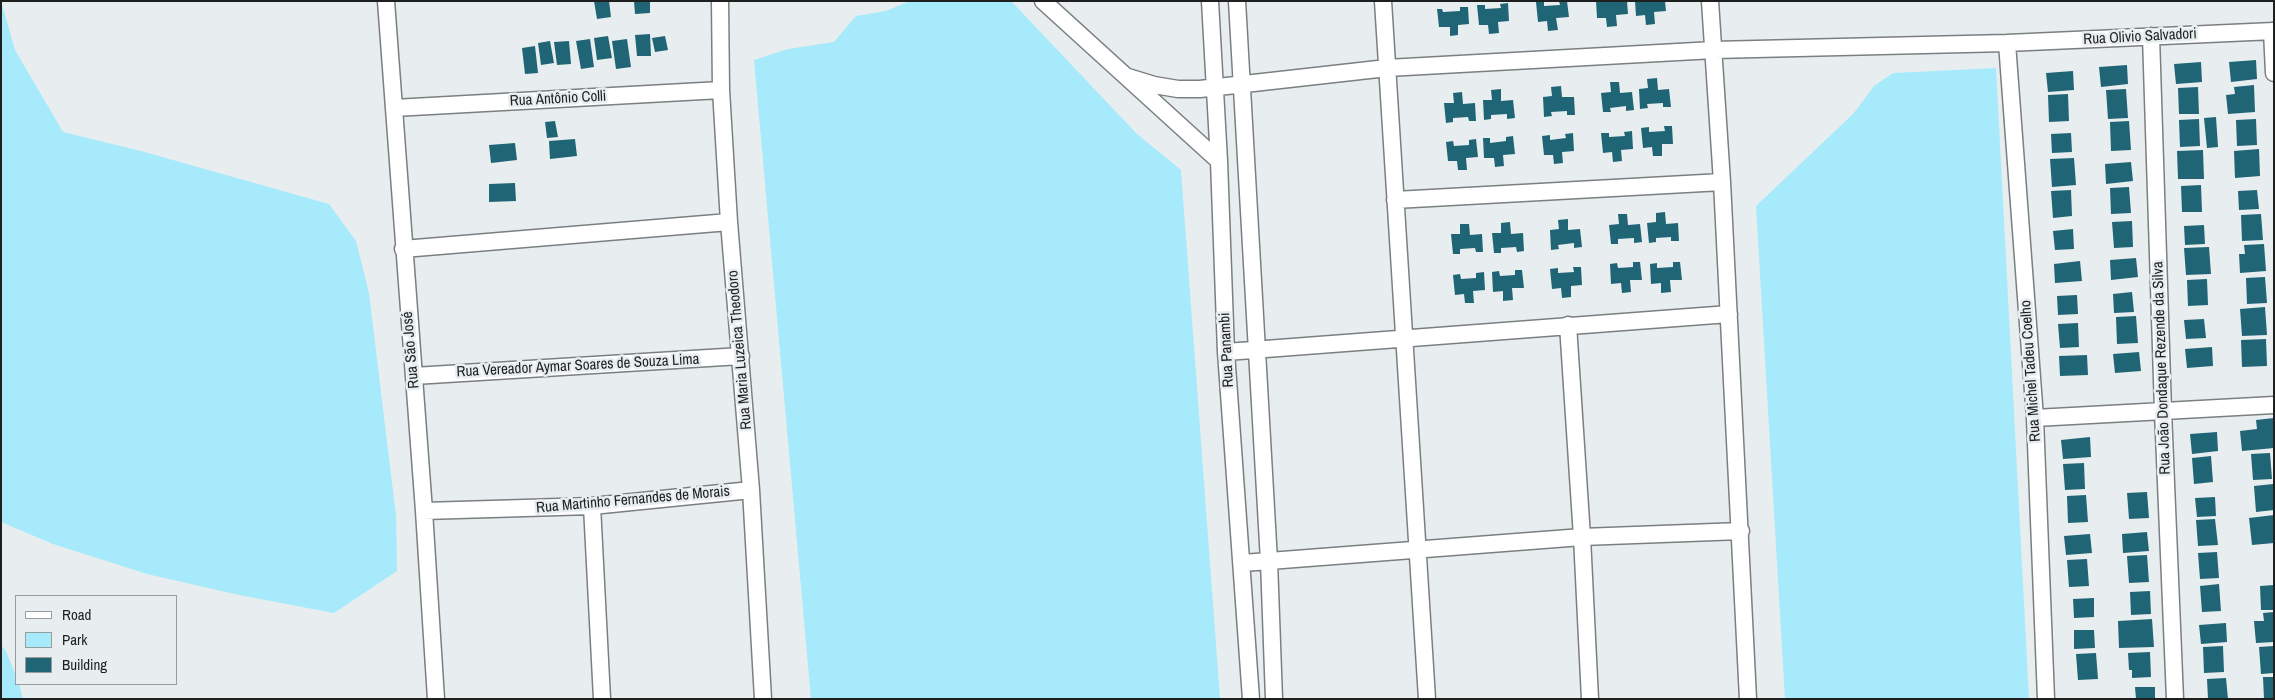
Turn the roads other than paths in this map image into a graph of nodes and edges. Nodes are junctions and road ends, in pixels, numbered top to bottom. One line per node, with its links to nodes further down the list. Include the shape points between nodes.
1 (386, 1): 18 (street, Rua São José)
2 (720, 1): 17 (street, Rua Maria Luzeica Theodoro)
3 (1043, 1): 14 (street)
4 (1210, 1): 16 (street, Rua Panambi)
5 (1237, 1): 15 (street, Rua Panambi)
6 (1383, 1): 12 (street)
7 (1710, 1): 11 (street)
8 (2273, 31): 9 (street, Rua Olivio Salvadori); 13 (street)
9 (2151, 36): 10 (street, Rua Olivio Salvadori); 32 (street, Rua João Dondaque Rezende da Silva)
10 (2007, 43): 11 (street, Rua Olivio Salvadori); 33 (street, Rua Michel Tadeu Coelho)
11 (1714, 50): 12 (street, Rua Olivio Salvadori); 20 (street)
12 (1387, 68): 15 (street, Rua Olivio Salvadori); 21 (street)
13 (2274, 73)
14 (1128, 77): 16 (street, Rua Olivio Salvadori, via 1178,89); 19 (street)
15 (1242, 83): 16 (street, Rua Olivio Salvadori); 27 (street, Rua Panambi)
16 (1216, 86): 19 (street, Rua Panambi)
17 (721, 90): 18 (street, Rua Antônio Colli); 22 (street, Rua Maria Luzeica Theodoro)
18 (394, 108): 23 (street, Rua São José)
19 (1220, 161): 28 (street, Rua Panambi)
20 (1722, 182): 21 (street); 24 (street)
21 (1395, 200): 26 (street)
22 (729, 222): 23 (street); 29 (street, Rua Maria Luzeica Theodoro)
23 (403, 250): 30 (street, Rua São José)
24 (1729, 314): 25 (street); 37 (street)
25 (1568, 325): 26 (street); 38 (street)
26 (1404, 338): 27 (street); 39 (street)
27 (1257, 350): 28 (street); 40 (street, Rua Panambi)
28 (1226, 352): 41 (street, Rua Panambi)
29 (741, 356): 30 (street, Rua Vereador Aymar Soares de Souza Lima); 34 (street, Rua Maria Luzeica Theodoro)
30 (414, 376): 36 (street, Rua São José)
31 (2274, 405): 32 (street)
32 (2163, 410): 33 (street); 51 (street, Rua João Dondaque Rezende da Silva)
33 (2034, 418): 50 (street, Rua Michel Tadeu Coelho)
34 (751, 490): 35 (street, Rua Martinho Fernandes de Morais); 44 (street, Rua Maria Luzeica Theodoro)
35 (592, 506): 36 (street, Rua Martinho Fernandes de Morais); 43 (street)
36 (424, 511): 42 (street, Rua São José)
37 (1741, 531): 38 (street); 49 (street)
38 (1582, 537): 39 (street); 48 (street)
39 (1418, 551): 40 (street); 47 (street)
40 (1269, 561): 41 (street); 46 (street, Rua Panambi)
41 (1243, 563): 45 (street, Rua Panambi)
42 (436, 699)
43 (602, 699)
44 (763, 699)
45 (1251, 699)
46 (1274, 699)
47 (1427, 699)
48 (1590, 699)
49 (1748, 699)
50 (2046, 699)
51 (2175, 699)

